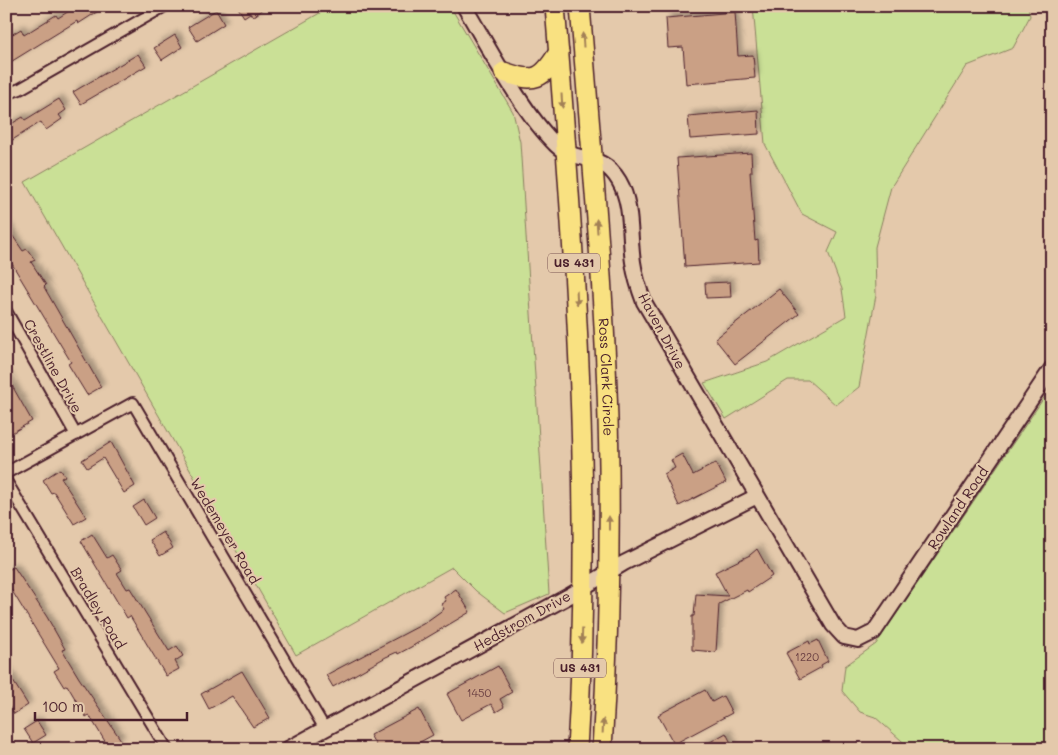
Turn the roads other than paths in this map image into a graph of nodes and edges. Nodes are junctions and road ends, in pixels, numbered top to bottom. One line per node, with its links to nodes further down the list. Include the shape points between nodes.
1 (166, 6): 7 (street)
2 (464, 6): 6 (street)
3 (555, 6): 5 (highway, Ross Clark Circle / US 431)
4 (580, 6): 9 (highway, Ross Clark Circle / US 431, one-way to 4)
5 (559, 52): 6 (highway, via 547,71 538,78 524,79); 8 (highway, Ross Clark Circle / US 431, one-way to 8)
6 (504, 72): 8 (street, via 539,124)
7 (6, 94)
8 (566, 154): 9 (street, Haven Drive); 17 (highway, Ross Clark Circle / US 431, one-way to 17, via 580,356)
9 (592, 158): 15 (street, Haven Drive, via 612,171 624,190 636,280 644,302); 16 (highway, Ross Clark Circle / US 431, one-way to 9, via 605,348)
10 (6, 311): 12 (street, Crestline Drive)
11 (1052, 368): 18 (street, Rowland Road, via 874,632)
12 (76, 435): 13 (street); 19 (street, Wedemeyer Road, via 133,403)
13 (6, 473)
14 (6, 481): 20 (street, Bradley Road)
15 (757, 496): 16 (street, Hedstrom Drive); 18 (street, Haven Drive, via 833,625 844,637)
16 (609, 572): 17 (street, Hedstrom Drive); 23 (highway, Ross Clark Circle / US 431, one-way to 16)
17 (583, 587): 19 (street, Hedstrom Drive); 22 (highway, Ross Clark Circle / US 431, one-way to 22)
18 (858, 640)
19 (326, 729): 21 (street, Hedstrom Drive)
20 (167, 749)
21 (288, 749)
22 (577, 749)
23 (602, 749)

